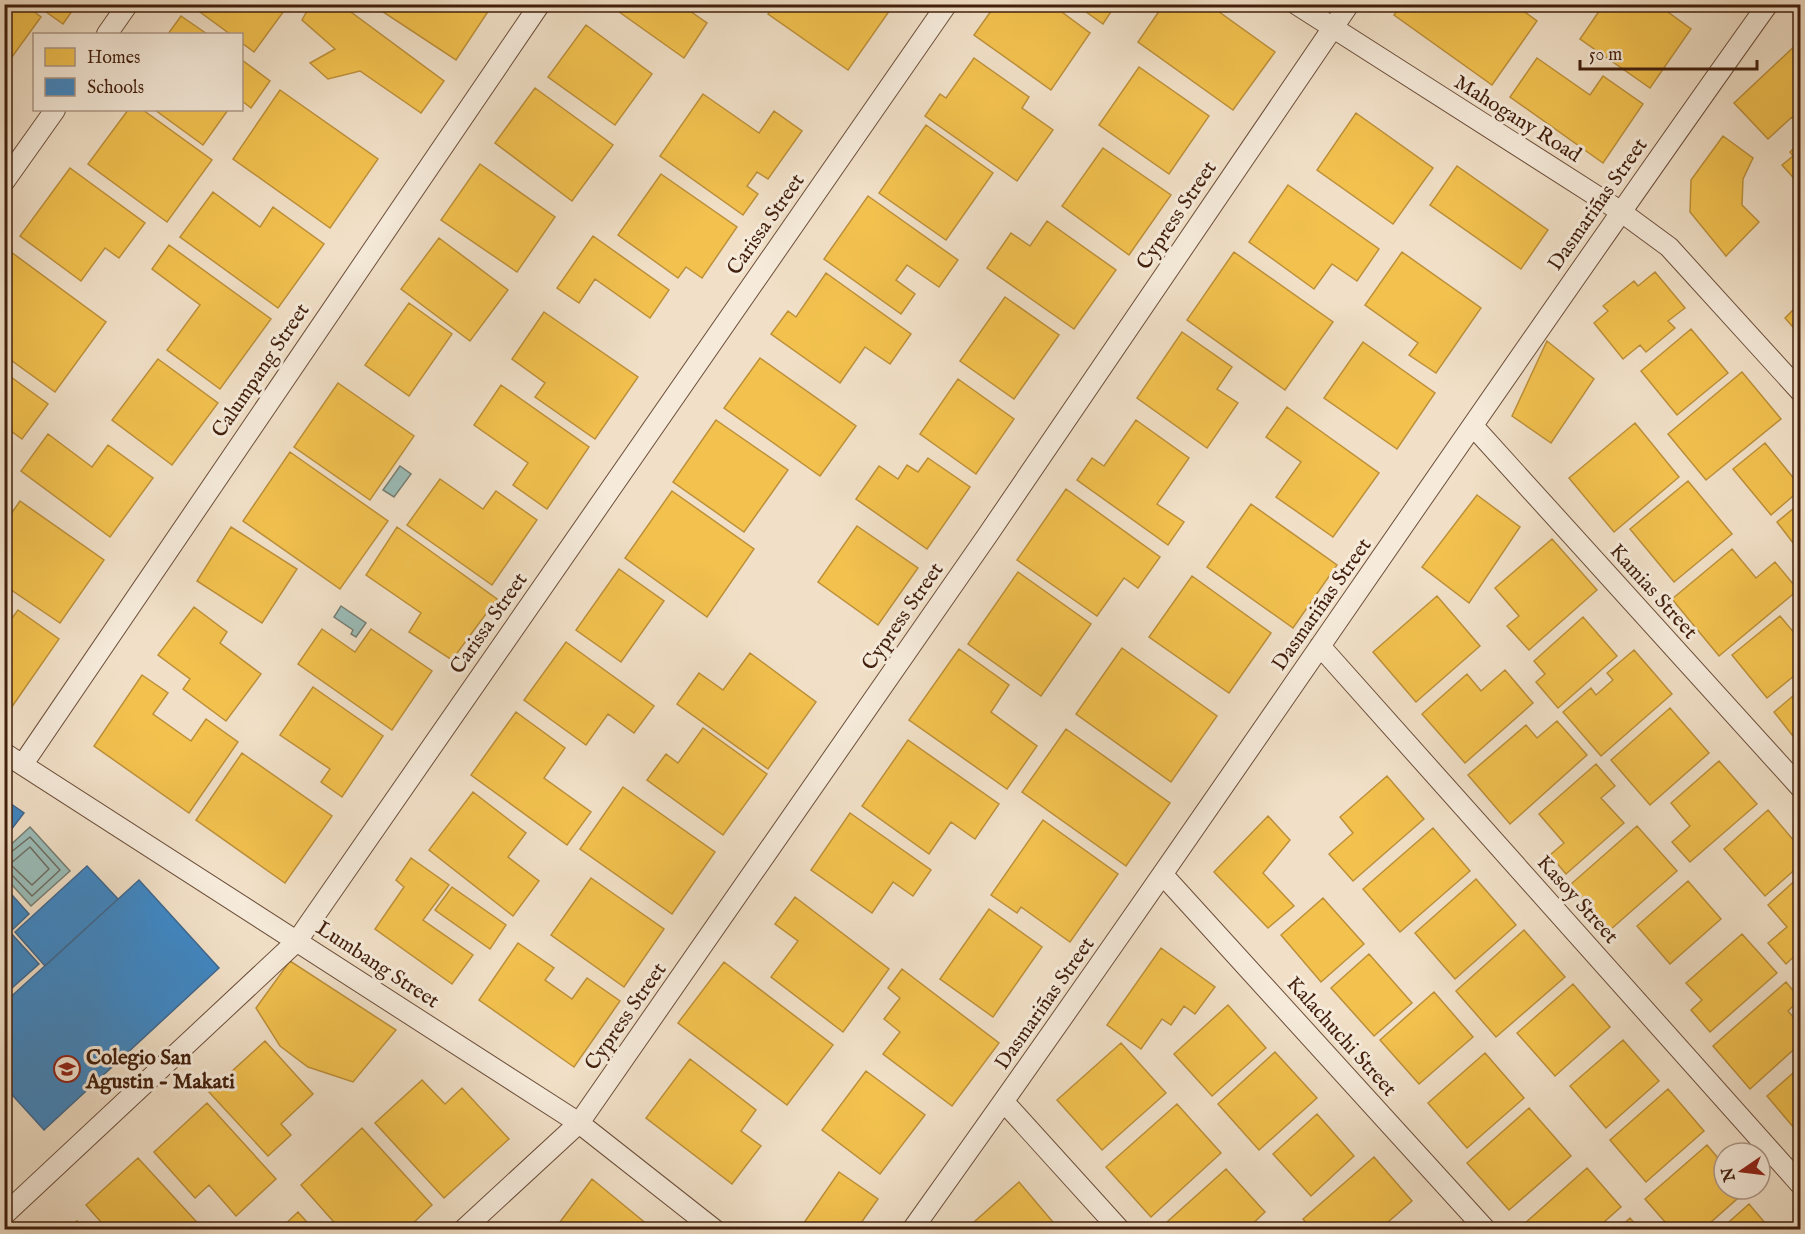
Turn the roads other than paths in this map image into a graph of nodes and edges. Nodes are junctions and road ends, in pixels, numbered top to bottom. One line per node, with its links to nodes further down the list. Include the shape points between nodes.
1 (128, 4): 8 (street)
2 (540, 4): 16 (street, Calumpang Street)
3 (947, 4): 19 (street, Carissa Street)
4 (1296, 4): 7 (street, Mahogany Road)
5 (1349, 4): 7 (street, Cypress Street)
6 (1768, 4): 11 (street, Dasmariñas Street)
7 (1332, 29): 11 (street, Mahogany Road); 21 (street, Cypress Street, via 987,536)
8 (108, 33)
9 (54, 111): 10 (street)
10 (4, 182)
11 (1620, 211): 12 (street, Mahogany Road, via 1669,247); 13 (street, Dasmariñas Street)
12 (1800, 391)
13 (1473, 426): 14 (street, Dasmariñas Street); 17 (street, Kamias Street)
14 (1320, 646): 18 (street, Dasmariñas Street); 22 (street, Kasoy Street)
15 (4, 753): 16 (street, Lumbang Street)
16 (22, 764): 19 (street, Lumbang Street)
17 (1800, 788)
18 (1162, 875): 20 (street, Dasmariñas Street); 28 (street, Kalachuchi Street)
19 (297, 941): 21 (street, Lumbang Street); 23 (street, Carissa Street)
20 (1004, 1102): 26 (street, Dasmariñas Street); 27 (street)
21 (579, 1123): 24 (street, Cypress Street); 25 (street, Lumbang Street)
22 (1800, 1184)
23 (4, 1215)
24 (463, 1230)
25 (715, 1230)
26 (912, 1230)
27 (1120, 1230)
28 (1486, 1230)

